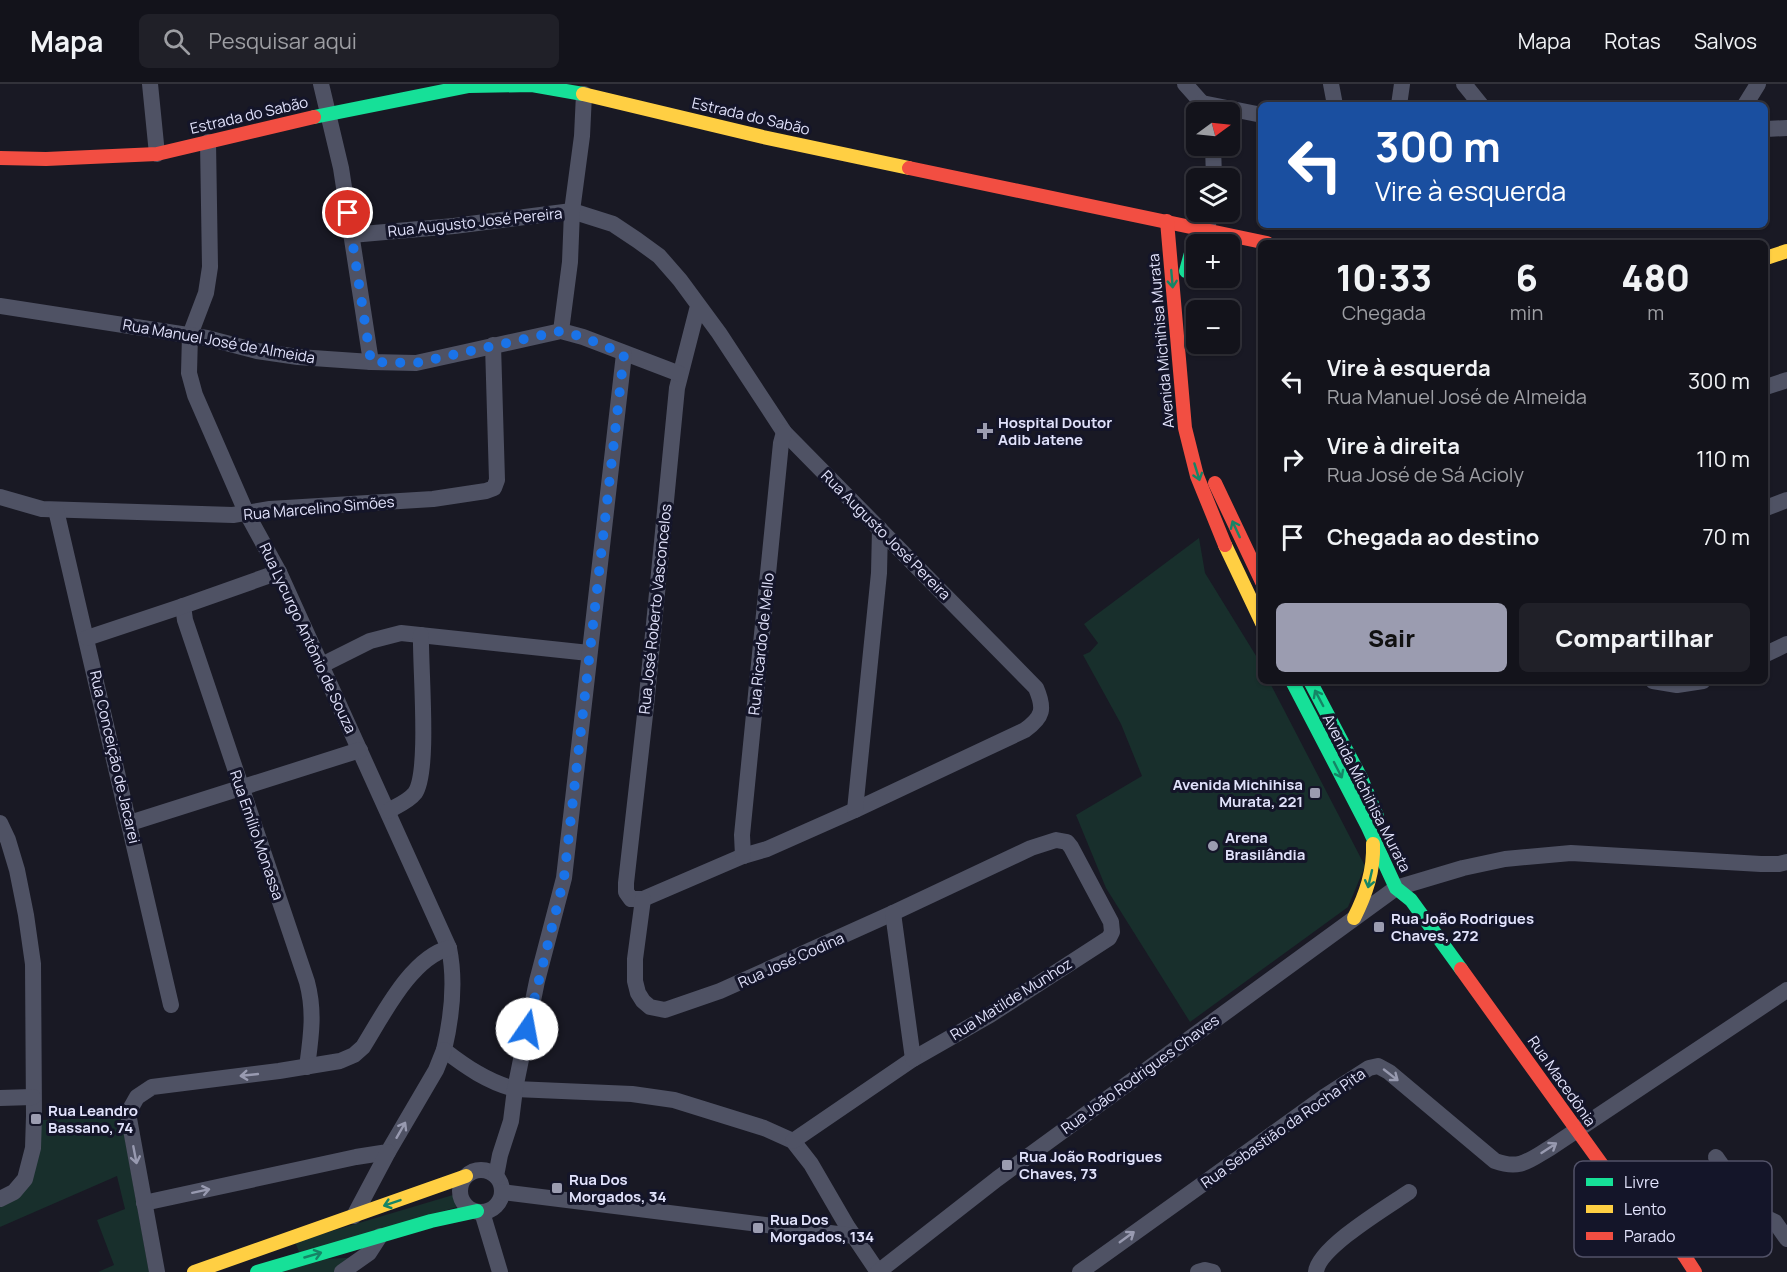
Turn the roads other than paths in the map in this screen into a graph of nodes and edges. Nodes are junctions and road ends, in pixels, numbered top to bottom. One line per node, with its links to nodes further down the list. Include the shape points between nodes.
1 (150, 84): 22 (street)
2 (321, 84): 17 (street)
3 (532, 84): 9 (street, Estrada do Sabão); 10 (street, Estrada do Sabão)
4 (1185, 84): 11 (street)
5 (1331, 84): 12 (street)
6 (1402, 84): 13 (street)
7 (1464, 84): 14 (street)
8 (1758, 84): 15 (street)
9 (469, 85): 17 (street, Estrada do Sabão)
10 (584, 94): 24 (street); 25 (street, Estrada do Sabão, via 763,137)
11 (1198, 102)
12 (1334, 102)
13 (1399, 102)
14 (1479, 102)
15 (1747, 102)
16 (1240, 112): 18 (street)
17 (328, 114): 21 (street, Estrada do Sabão); 28 (street)
18 (1258, 115)
19 (1787, 128): 20 (street)
20 (1768, 129)
21 (208, 142): 22 (street, Estrada do Sabão); 38 (street, Rua Lycurgo Antônio de Souza, via 210,267 206,293)
22 (157, 154): 23 (street, Estrada do Sabão)
23 (0, 158)
24 (572, 211): 28 (street, Rua Augusto José Pereira); 36 (street, Rua Augusto José Pereira, via 613,224 659,256); 37 (street)
25 (1167, 221): 26 (street, Estrada do Sabão); 56 (street, Avenida Michihisa Murata, one-way to 56, via 1185,428 1197,476 1217,528)
26 (1183, 224): 27 (street, Estrada do Sabão); 34 (street, Avenida Michihisa Murata)
27 (1198, 234)
28 (351, 235): 41 (street)
29 (1243, 239): 30 (street, Estrada do Sabão); 31 (street, Estrada do Sabão)
30 (1258, 242)
31 (1258, 247)
32 (1787, 251): 33 (street)
33 (1768, 257)
34 (1186, 276)
35 (0, 306): 38 (street, Rua Manuel José de Almeida)
36 (698, 306): 42 (street, Rua José Roberto Vasconcelos); 45 (street, Rua Augusto José Pereira)
37 (561, 331): 39 (street, Rua Manuel José de Almeida); 40 (street, Rua Manuel José de Almeida)
38 (190, 335): 41 (street, Rua Manuel José de Almeida, via 257,351); 51 (street, Rua Lycurgo Antônio de Souza, via 189,373 195,394)
39 (493, 345): 41 (street, Rua Manuel José de Almeida, via 416,363); 51 (street, Rua Marcelino Simões, via 497,471 494,488 433,499)
40 (624, 354): 42 (street, Rua Manuel José de Almeida); 60 (street)
41 (371, 362)
42 (680, 375): 77 (street, Rua José Roberto Vasconcelos, via 626,883 629,899)
43 (1787, 380): 44 (street)
44 (1768, 386)
45 (784, 432): 52 (street, Rua Augusto José Pereira); 74 (street, Rua Ricardo de Mello, via 750,752)
46 (1210, 466): 54 (street, one-way to 46)
47 (0, 497): 50 (street, Rua Marcelino Simões)
48 (1787, 500): 49 (street)
49 (1768, 506)
50 (56, 510): 51 (street, Rua Marcelino Simões, via 233,515); 58 (street, Rua Conceição de Jacarei)
51 (246, 512): 53 (street, Rua Lycurgo Antônio de Souza)
52 (880, 530): 67 (street); 67 (street, Rua Augusto José Pereira, via 1029,679 1039,695 1041,710 1039,718 1025,730)
53 (279, 572): 55 (street); 62 (street, Rua Lycurgo Antônio de Souza)
54 (1258, 574)
55 (183, 606): 58 (street); 66 (street, Rua Emílio Monassa)
56 (1258, 615)
57 (421, 635): 60 (street); 62 (street, via 389,635); 68 (street, via 422,773 414,795)
58 (87, 638): 70 (street, Rua Conceição de Jacarei)
59 (1787, 644): 61 (street)
60 (590, 653): 86 (street, via 564,878 537,981)
61 (1768, 653)
62 (322, 665): 65 (street, Rua Lycurgo Antônio de Souza)
63 (1294, 684): 71 (street, Avenida Michihisa Murata, one-way to 71)
64 (1312, 684): 76 (street, Avenida Michihisa Murata, one-way to 64, via 1361,778)
65 (360, 750): 66 (street); 68 (street, Rua Lycurgo Antônio de Souza)
66 (241, 788): 70 (street); 85 (street, Rua Emílio Monassa, via 311,997 312,1033)
67 (855, 810): 74 (street, Rua Augusto José Pereira)
68 (388, 811): 80 (street, Rua Lycurgo Antônio de Souza)
69 (0, 823): 73 (street)
70 (130, 823): 82 (street, Rua Conceição de Jacarei)
71 (1372, 837): 76 (street, Avenida Michihisa Murata); 79 (street, one-way to 79, via 1371,875)
72 (1031, 848): 78 (street, Rua José Codina); 84 (street, Rua Matilde Munhoz, via 1056,840 1071,847 1111,922 1111,934 990,1015)
73 (6, 850): 87 (street, via 26,915 33,964)
74 (743, 856): 77 (street, Rua Augusto José Pereira)
75 (1787, 862): 76 (street, via 1761,864 1571,853 1505,859)
76 (1401, 886): 79 (street, Rua João Rodrigues Chaves); 89 (street, Rua Macedônia)
77 (644, 899): 78 (street, Rua José Codina, via 635,959 638,993 650,1007 665,1010 720,991)
78 (893, 914): 84 (street)
79 (1354, 918): 112 (street, Rua João Rodrigues Chaves, via 997,1179)
80 (449, 948): 83 (street, Rua Lycurgo Antônio de Souza, via 453,1008); 85 (street, via 436,951 410,976 354,1055)
81 (1787, 990): 89 (street)
82 (171, 1005)
83 (444, 1050): 86 (street, via 484,1077); 91 (street, Rua Lycurgo Antônio de Souza, one-way to 83)
84 (913, 1059): 90 (street, Rua Matilde Munhoz)
85 (307, 1067): 99 (street, one-way to 99, via 152,1086 137,1097 128,1113)
86 (515, 1089): 90 (street, via 632,1094 674,1100); 95 (street, via 512,1121 500,1155)
87 (33, 1097): 88 (street); 98 (street, via 33,1148 25,1179 14,1192)
88 (0, 1098)
89 (1575, 1130): 93 (street, Rua Macedônia); 113 (street, Rua Sebastião da Rocha Pita, one-way to 89, via 1324,1097 1374,1066 1389,1072 1485,1154 1504,1165 1520,1166)
90 (793, 1141): 104 (street)
91 (388, 1152): 99 (street, one-way to 91); 101 (street, Rua Lycurgo Antônio de Souza)
92 (1716, 1157): 94 (street)
93 (1599, 1161)
94 (1719, 1161)
95 (481, 1174): 96 (street, via 502,1186); 100 (street, via 461,1186 461,1197 466,1205); 101 (street, one-way to 101)
96 (502, 1192): 100 (street, via 498,1203); 104 (street)
97 (1409, 1192): 116 (street, via 1333,1245 1318,1263)
98 (0, 1199)
99 (144, 1203): 107 (street)
100 (484, 1210): 103 (street); 111 (street)
101 (354, 1216): 108 (street)
102 (1772, 1220): 105 (street)
103 (380, 1236): 109 (street, one-way to 103); 110 (street, via 369,1253)
104 (854, 1236): 112 (street)
105 (1787, 1239)
106 (1686, 1257): 117 (street, Rua Macedônia)
107 (157, 1272)
108 (194, 1272)
109 (257, 1272)
110 (342, 1272)
111 (500, 1272)
112 (878, 1272)
113 (1080, 1272)
114 (1198, 1272): 115 (street)
115 (1213, 1272)
116 (1316, 1272)
117 (1695, 1272)

